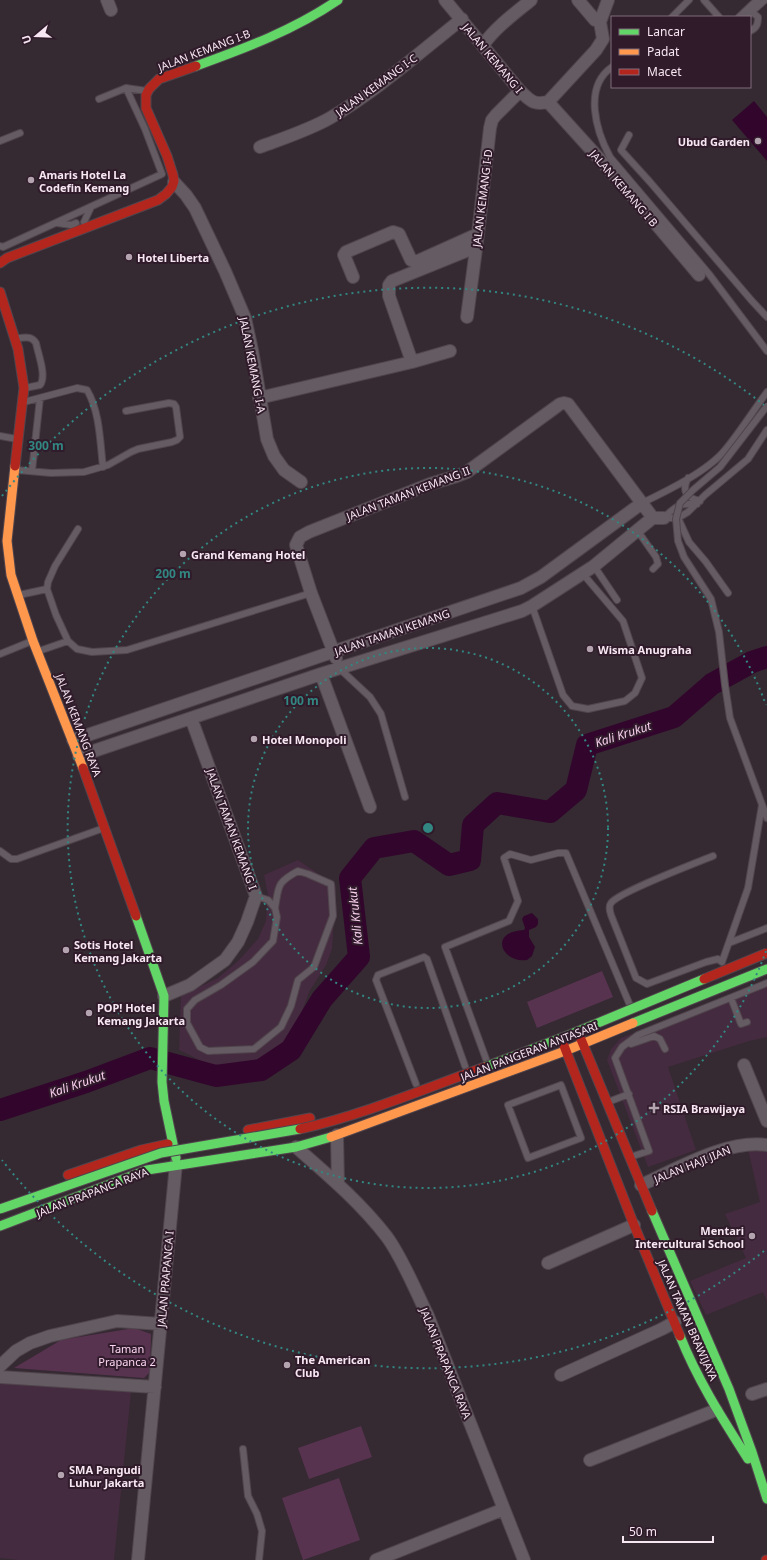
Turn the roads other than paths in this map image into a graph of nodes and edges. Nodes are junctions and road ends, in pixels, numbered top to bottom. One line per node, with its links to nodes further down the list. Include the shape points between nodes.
1 (338, 0): 21 (main road, JALAN KEMANG I-B, via 268,38 159,80)
2 (445, 0): 15 (street, JALAN KEMANG I)
3 (531, 0): 18 (street, via 489,36)
4 (578, 0): 16 (street)
5 (608, 0): 24 (street, via 600,22 603,39)
6 (689, 0): 11 (lane)
7 (704, 0): 12 (lane)
8 (758, 0): 13 (lane)
9 (765, 0): 10 (lane)
10 (752, 12): 14 (lane); 17 (lane, via 758,17 758,23)
11 (673, 16)
12 (718, 16)
13 (740, 16)
14 (747, 16)
15 (462, 19): 18 (street, JALAN KEMANG I); 28 (street, JALAN KEMANG I-C, via 357,101 330,118)
16 (595, 20)
17 (751, 30)
18 (483, 45): 22 (street, JALAN KEMANG I)
19 (611, 68): 44 (lane, via 605,71 598,82 594,98 599,134 610,157 709,274)
20 (126, 88): 21 (lane); 23 (lane); 30 (lane, via 162,174)
21 (147, 91): 29 (main road, via 146,108)
22 (520, 91): 24 (street, JALAN KEMANG I, via 534,103); 33 (street, JALAN KEMANG I-D, via 492,120)
23 (99, 99)
24 (548, 102): 37 (street, JALAN KEMANG I B, via 624,186)
25 (20, 132): 27 (lane)
26 (629, 135): 41 (lane, via 621,150)
27 (0, 141)
28 (260, 147)
29 (174, 182): 32 (main road, via 167,194 158,200); 49 (street, JALAN KEMANG I-A, via 195,208 237,298 252,350)
30 (91, 207): 31 (lane); 32 (lane)
31 (57, 222): 32 (lane, via 71,225 80,221); 34 (lane, via 3,247)
32 (85, 225): 36 (main road)
33 (478, 234): 35 (street, JALAN KEMANG I-D); 38 (street, via 414,261 411,260 399,234 393,232 346,252 344,255)
34 (0, 246)
35 (476, 247): 40 (street, JALAN KEMANG I-D); 45 (street, via 392,281 389,285 389,296)
36 (0, 263)
37 (699, 275)
38 (353, 277)
39 (0, 292): 42 (main road, JALAN KEMANG RAYA)
40 (467, 317)
41 (767, 317)
42 (15, 339): 46 (main road, JALAN KEMANG RAYA); 46 (lane, via 33,339 43,375 40,385)
43 (450, 351): 45 (street)
44 (767, 351)
45 (412, 362): 49 (street)
46 (24, 388): 50 (main road, JALAN KEMANG RAYA)
47 (767, 392): 59 (lane, JALAN TAMAN KEMANG, via 715,461)
48 (40, 398): 50 (lane); 56 (lane, via 77,388 87,390 96,417); 58 (lane)
49 (259, 398): 60 (street, JALAN KEMANG I-A, via 267,439 274,456 284,470)
50 (24, 402): 55 (main road, JALAN KEMANG RAYA)
51 (767, 406): 90 (lane, bridge, via 720,467 680,503 676,518 680,551 711,599 720,632 730,718)
52 (126, 411): 56 (lane, via 174,404 180,437 172,442 131,452)
53 (767, 430): 61 (lane, via 748,459)
54 (0, 436): 55 (lane)
55 (18, 439): 57 (main road, JALAN KEMANG RAYA)
56 (103, 467): 58 (lane, via 75,473)
57 (15, 470): 58 (lane); 67 (main road, JALAN KEMANG RAYA)
58 (32, 471)
59 (688, 478): 61 (lane, via 686,492); 62 (lane, JALAN TAMAN KEMANG)
60 (300, 482)
61 (699, 502): 63 (lane, JALAN TAMAN KEMANG, via 673,508); 64 (lane)
62 (642, 503): 63 (street, JALAN TAMAN KEMANG II); 72 (street, JALAN TAMAN KEMANG II, via 568,404 560,404 468,472 430,484 300,537 296,545); 80 (street, JALAN TAMAN KEMANG, via 541,578 521,588)
63 (659, 518): 64 (lane); 66 (street, JALAN TAMAN KEMANG)
64 (678, 518): 73 (lane, via 689,542)
65 (78, 529): 71 (lane, via 55,566)
66 (637, 530): 68 (street, JALAN TAMAN KEMANG); 69 (lane, via 656,557 658,564)
67 (4, 564): 74 (main road, JALAN KEMANG RAYA, via 11,575)
68 (594, 566): 70 (street, JALAN TAMAN KEMANG); 75 (lane)
69 (653, 569)
70 (583, 574): 76 (street, JALAN TAMAN KEMANG); 76 (lane, via 623,621 642,678 635,693 625,700 588,709 572,706 563,695)
71 (47, 589): 74 (lane); 78 (lane)
72 (311, 593): 78 (lane, via 128,650 88,651 78,649); 80 (street, JALAN TAMAN KEMANG II)
73 (728, 593)
74 (18, 596): 77 (main road, JALAN KEMANG RAYA)
75 (617, 600)
76 (532, 606): 82 (street, JALAN TAMAN KEMANG)
77 (33, 641): 79 (main road, JALAN KEMANG RAYA); 81 (lane)
78 (68, 641): 79 (lane)
79 (38, 652): 87 (main road, JALAN KEMANG RAYA)
80 (334, 652): 82 (street, JALAN TAMAN KEMANG II); 84 (street, JALAN TAMAN KEMANG)
81 (0, 654)
82 (340, 669): 83 (street, JALAN TAMAN KEMANG); 89 (lane, via 370,697 381,714)
83 (321, 674): 85 (street, JALAN TAMAN KEMANG); 91 (street)
84 (254, 679): 85 (street); 87 (street, JALAN TAMAN KEMANG)
85 (260, 694): 86 (street, JALAN TAMAN KEMANG)
86 (191, 718): 88 (street, JALAN TAMAN KEMANG); 96 (street, JALAN TAMAN KEMANG I)
87 (74, 740): 88 (main road, JALAN KEMANG RAYA)
88 (79, 756): 93 (main road, JALAN KEMANG RAYA)
89 (405, 797)
90 (765, 804): 92 (lane); 99 (lane, via 748,888)
91 (370, 807)
92 (767, 818)
93 (105, 828): 94 (lane, via 17,859 10,859); 107 (main road, JALAN KEMANG RAYA)
94 (0, 850)
95 (713, 856): 102 (lane, via 616,898 610,904 609,910 636,978 641,982 647,984 718,959)
96 (256, 896): 97 (lane, via 268,900); 106 (street, JALAN TAMAN KEMANG I, via 238,942 225,960)
97 (275, 908): 109 (lane, via 277,917 274,941 253,962); 109 (lane, via 279,885 298,871 332,884 333,916 314,967 298,980 291,1006 280,1027 254,1049 208,1051 200,1047 187,1023 187,1009)
98 (767, 928): 99 (lane)
99 (729, 943): 102 (lane)
100 (767, 945): 102 (main road, JALAN PANGERAN ANTASARI)
101 (767, 953): 138 (main road, bridge, via 564,1037 385,1104 289,1132 161,1153)
102 (722, 962): 110 (main road, JALAN PANGERAN ANTASARI)
103 (767, 965): 139 (main road, via 566,1045 387,1111 288,1141 179,1155 148,1162)
104 (767, 969): 114 (main road, JALAN PANGERAN ANTASARI)
105 (767, 983): 108 (lane)
106 (190, 985): 107 (street, JALAN TAMAN KEMANG I); 109 (lane)
107 (164, 996): 128 (main road, JALAN KEMANG RAYA, via 162,1082)
108 (731, 998): 111 (lane, via 741,1024); 115 (lane, via 638,1035)
109 (195, 1000)
110 (629, 1003): 112 (main road, JALAN PANGERAN ANTASARI); 118 (lane, via 566,853 531,860 510,854 504,858 518,901 509,920 445,947)
111 (747, 1022)
112 (575, 1025): 113 (main road, JALAN PANGERAN ANTASARI); 114 (main road, JALAN TAMAN BRAWIJAYA)
113 (558, 1032): 117 (main road, JALAN TAMAN BRAWIJAYA); 118 (main road, JALAN PANGERAN ANTASARI)
114 (582, 1044): 117 (main road, JALAN PANGERAN ANTASARI); 123 (main road, JALAN TAMAN BRAWIJAYA)
115 (622, 1047): 116 (lane, via 654,1036 660,1039); 122 (lane, via 615,1058)
116 (665, 1049)
117 (565, 1051): 126 (main road, JALAN TAMAN BRAWIJAYA); 127 (main road, JALAN PANGERAN ANTASARI)
118 (486, 1059): 120 (main road, JALAN PANGERAN ANTASARI)
119 (744, 1065): 125 (street)
120 (465, 1066): 121 (main road, JALAN PANGERAN ANTASARI); 121 (lane, via 427,958 424,957 378,975 376,980)
121 (416, 1084): 124 (main road, JALAN PANGERAN ANTASARI)
122 (629, 1094): 123 (lane); 131 (lane, via 649,1151)
123 (606, 1103): 131 (main road, JALAN TAMAN BRAWIJAYA)
124 (321, 1116): 128 (main road, JALAN PRAPANCA RAYA)
125 (767, 1121)
126 (588, 1131): 126 (lane, via 581,1138 528,1158 508,1105 561,1085); 140 (main road, JALAN TAMAN BRAWIJAYA)
127 (337, 1135): 130 (main road, JALAN PANGERAN ANTASARI); 134 (street)
128 (174, 1142): 132 (main road, JALAN KEMANG RAYA); 133 (main road, JALAN PRAPANCA RAYA, via 141,1150)
129 (767, 1145): 135 (street, JALAN HAJI JIAN, via 747,1144 715,1152)
130 (296, 1147): 132 (main road, JALAN PRAPANCA RAYA); 134 (street, JALAN PRAPANCA RAYA)
131 (629, 1158): 135 (main road, JALAN TAMAN BRAWIJAYA)
132 (176, 1164): 141 (main road, JALAN PRAPANCA RAYA, via 147,1170); 144 (street, JALAN PRAPANCA I)
133 (60, 1178)
134 (338, 1184): 157 (street, JALAN PRAPANCA RAYA, via 388,1238 409,1277 428,1316)
135 (641, 1185): 149 (main road, JALAN TAMAN BRAWIJAYA)
136 (37, 1186): 137 (main road)
137 (0, 1199)
138 (0, 1209)
139 (0, 1218)
140 (634, 1225): 142 (street); 143 (main road, JALAN TAMAN BRAWIJAYA)
141 (0, 1226)
142 (548, 1262)
143 (675, 1322): 146 (street); 152 (main road, JALAN TAMAN BRAWIJAYA, via 691,1363)
144 (160, 1324): 145 (street, via 117,1321 50,1336 16,1351); 148 (street, JALAN PRAPANCA I)
145 (0, 1366)
146 (561, 1375)
147 (0, 1377): 148 (street)
148 (155, 1386): 158 (street, JALAN PRAPANCA I)
149 (729, 1389): 152 (main road, via 727,1397); 155 (main road, JALAN TAMAN BRAWIJAYA)
150 (767, 1389): 151 (street)
151 (752, 1394)
152 (716, 1410): 154 (street); 155 (main road, JALAN TAMAN BRAWIJAYA)
153 (243, 1448): 159 (lane, via 248,1496 262,1531)
154 (590, 1460)
155 (759, 1476): 156 (main road, JALAN TAMAN BRAWIJAYA)
156 (767, 1499)
157 (504, 1509): 160 (street); 161 (street, JALAN PRAPANCA RAYA)
158 (138, 1560)
159 (259, 1560)
160 (376, 1560)
161 (524, 1560)

